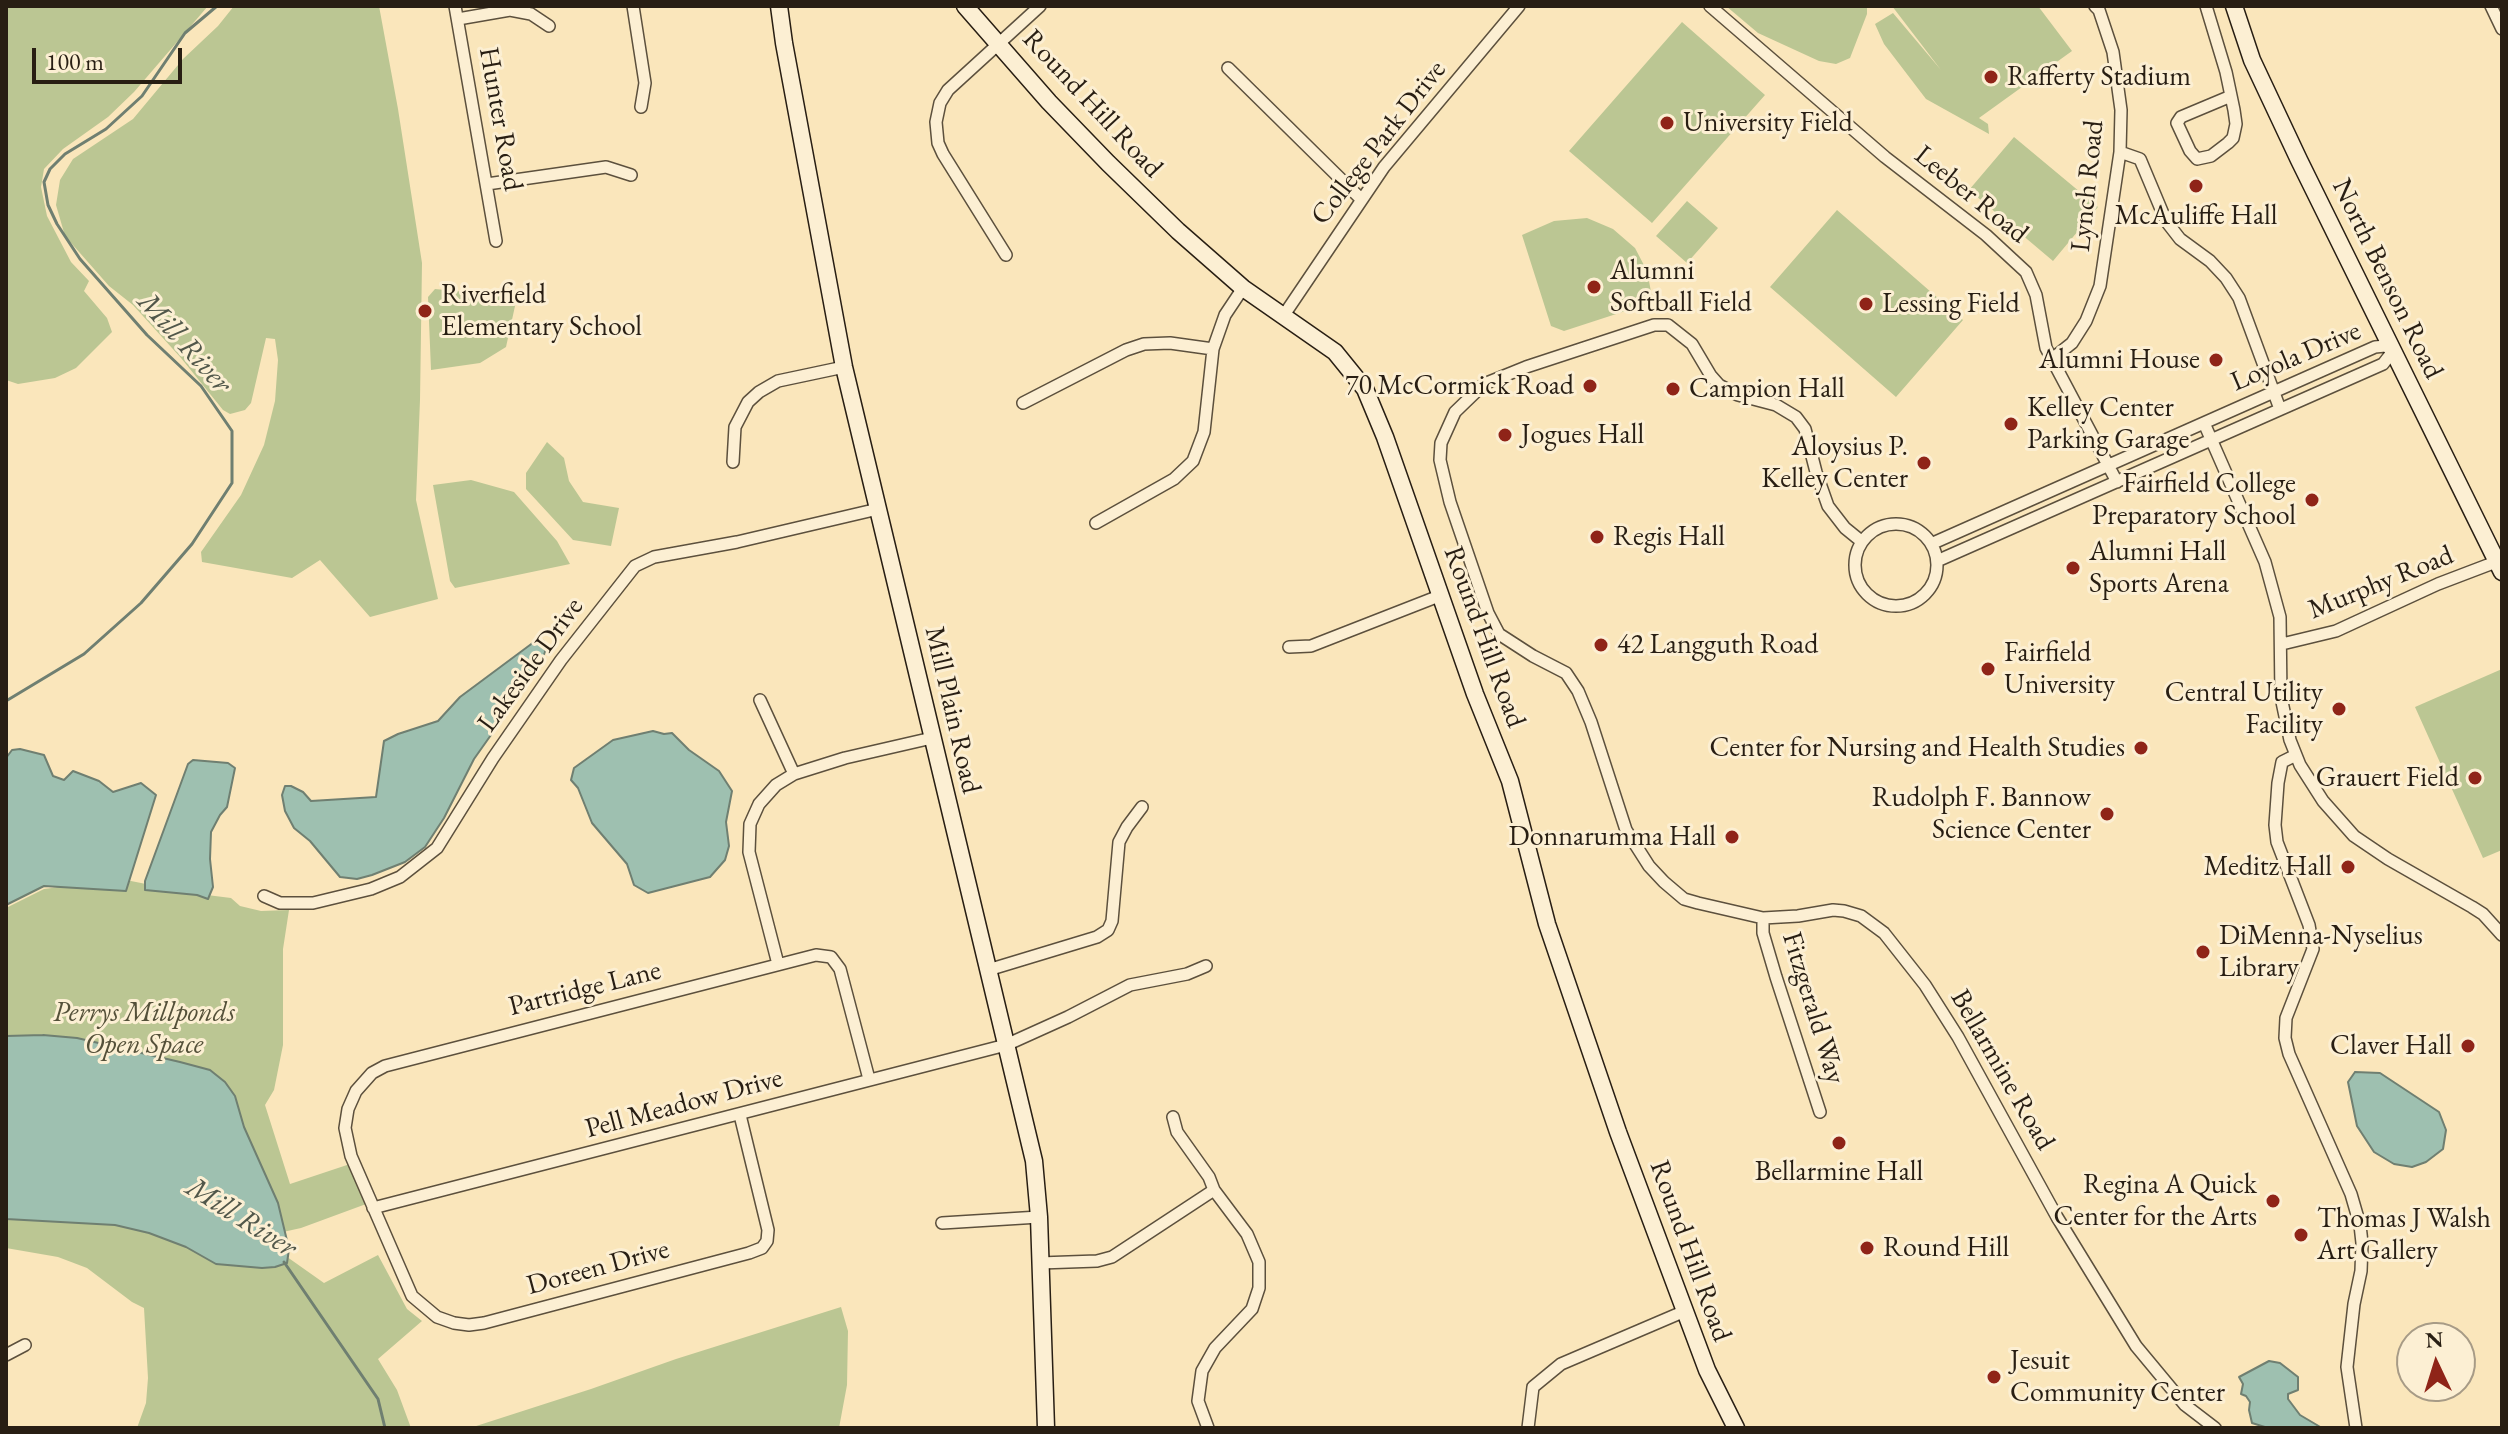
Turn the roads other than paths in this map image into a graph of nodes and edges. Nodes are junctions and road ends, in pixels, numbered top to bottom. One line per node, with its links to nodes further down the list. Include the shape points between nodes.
1 (455, 6): 12 (street, Hunter Road)
2 (633, 6): 18 (street, via 645,83)
3 (779, 6): 30 (main road, Mill Plain Road)
4 (965, 6): 15 (main road, Round Hill Road)
5 (1040, 6): 15 (street)
6 (1519, 6): 22 (street, College Park Drive)
7 (1710, 6): 29 (street, Leeber Road, via 2014,260 2032,284)
8 (2206, 6): 17 (street)
9 (2234, 6): 28 (main road, North Benson Road, via 2267,93)
10 (2491, 6): 14 (street)
11 (2101, 7): 19 (street, Lynch Road, via 2118,85)
12 (458, 19): 13 (street, via 510,10 531,14); 21 (street, Hunter Road)
13 (549, 26)
14 (2502, 29)
15 (998, 43): 24 (street, via 948,90 940,103 936,132 943,154); 25 (main road, Round Hill Road, via 1108,163)
16 (1228, 68): 22 (street)
17 (2231, 96): 17 (street, via 2233,138 2211,156 2197,159 2177,123)
18 (641, 107)
19 (2120, 152): 29 (street, Lynch Road, via 2100,286 2072,343); 31 (street, via 2140,159 2166,221 2210,261 2239,298)
20 (631, 175): 21 (street, via 606,167)
21 (487, 184): 23 (street, Hunter Road)
22 (1361, 199): 26 (street, College Park Drive)
23 (496, 241)
24 (1006, 255)
25 (1243, 288): 26 (main road, Round Hill Road); 27 (street, via 1225,315)
26 (1284, 315): 45 (main road, Round Hill Road, via 1335,352 1365,389)
27 (1213, 349): 32 (street, via 1144,344); 40 (street, via 1204,432 1193,461 1174,479)
28 (2394, 350): 31 (street, Loyola Drive, via 2375,347); 33 (street, Loyola Drive, via 2383,364); 44 (main road, North Benson Road)
29 (2052, 359): 37 (street, Leeber Road)
30 (844, 367): 36 (street, via 778,381 759,392 735,427); 39 (main road, Mill Plain Road)
31 (2273, 393): 33 (street); 34 (street, Loyola Drive)
32 (1023, 403)
33 (2280, 409): 35 (street, Loyola Drive)
34 (2204, 423): 35 (street); 37 (street, Loyola Drive)
35 (2211, 440): 38 (street, Loyola Drive); 46 (street, via 2265,562)
36 (733, 462)
37 (2108, 466): 38 (street, Leeber Road); 42 (street, Loyola Drive)
38 (2117, 482): 43 (street, Loyola Drive)
39 (878, 509): 49 (main road, Mill Plain Road); 53 (street, Lakeside Drive, via 654,557 635,566 552,672 437,848 400,877 371,889 313,903 280,903)
40 (1096, 523)
41 (1861, 541): 42 (street, via 1882,525 1896,523 1921,532); 43 (street, via 1856,554 1858,582 1866,594 1891,606 1905,605 1929,590); 54 (street, Bellarmine Road, via 1828,506 1805,429 1796,417 1719,385 1692,344 1668,325 1654,325 1484,384 1455,412 1441,443 1450,502 1488,613 1499,634 1566,673 1578,691 1635,847 1684,899)
42 (1931, 544): 43 (street)
43 (1937, 561)
44 (2500, 565): 46 (street, Murphy Road, via 2438,584 2336,631)
45 (1439, 596): 47 (street, via 1311,646); 69 (main road, Round Hill Road, via 1510,781 1565,979)
46 (2282, 644): 50 (street, via 2281,700)
47 (1289, 647)
48 (760, 700): 51 (street)
49 (932, 738): 51 (street); 58 (main road, Mill Plain Road)
50 (2296, 755): 55 (street, via 2323,801 2354,836 2483,914); 77 (street, via 2282,762 2275,825 2313,949 2286,1018 2285,1038 2360,1225 2361,1271 2347,1367)
51 (794, 774): 56 (street, via 766,794 748,834)
52 (1142, 807): 58 (street, via 1119,842 1108,930)
53 (264, 896)
54 (1763, 918): 61 (street, Fitzgerald Way, via 1763,933); 76 (street, Bellarmine Road, via 1844,911 1874,924 1893,942 1958,1037 2057,1217 2136,1346 2185,1405)
55 (2502, 935)
56 (778, 964): 60 (street, Partridge Lane, via 816,955 835,960); 65 (street, Partridge Lane, via 378,1069 356,1091 345,1128)
57 (1206, 966): 59 (street, Pell Meadow Drive, via 1130,985)
58 (988, 970): 59 (main road, Mill Plain Road)
59 (1006, 1045): 60 (street, Pell Meadow Drive); 66 (main road, Mill Plain Road, via 1034,1161)
60 (869, 1079): 62 (street, Pell Meadow Drive)
61 (1820, 1112)
62 (740, 1115): 65 (street, Pell Meadow Drive); 65 (street, Doreen Drive, via 768,1230 762,1248 484,1323 454,1323 420,1305 406,1287)
63 (1173, 1117): 64 (street)
64 (1214, 1190): 68 (street, via 1112,1257); 73 (street, via 1257,1253 1259,1288 1247,1318 1215,1348 1202,1371 1198,1401)
65 (373, 1208)
66 (1039, 1217): 67 (street); 68 (main road, Mill Plain Road)
67 (942, 1223)
68 (1040, 1263): 72 (main road, Mill Plain Road)
69 (1685, 1311): 74 (street, via 1561,1364 1533,1387); 75 (main road, Round Hill Road)
70 (25, 1345): 71 (street)
71 (6, 1355)
72 (1046, 1428)
73 (1208, 1428)
74 (1528, 1428)
75 (1736, 1428)
76 (2215, 1428)
77 (2356, 1428)

